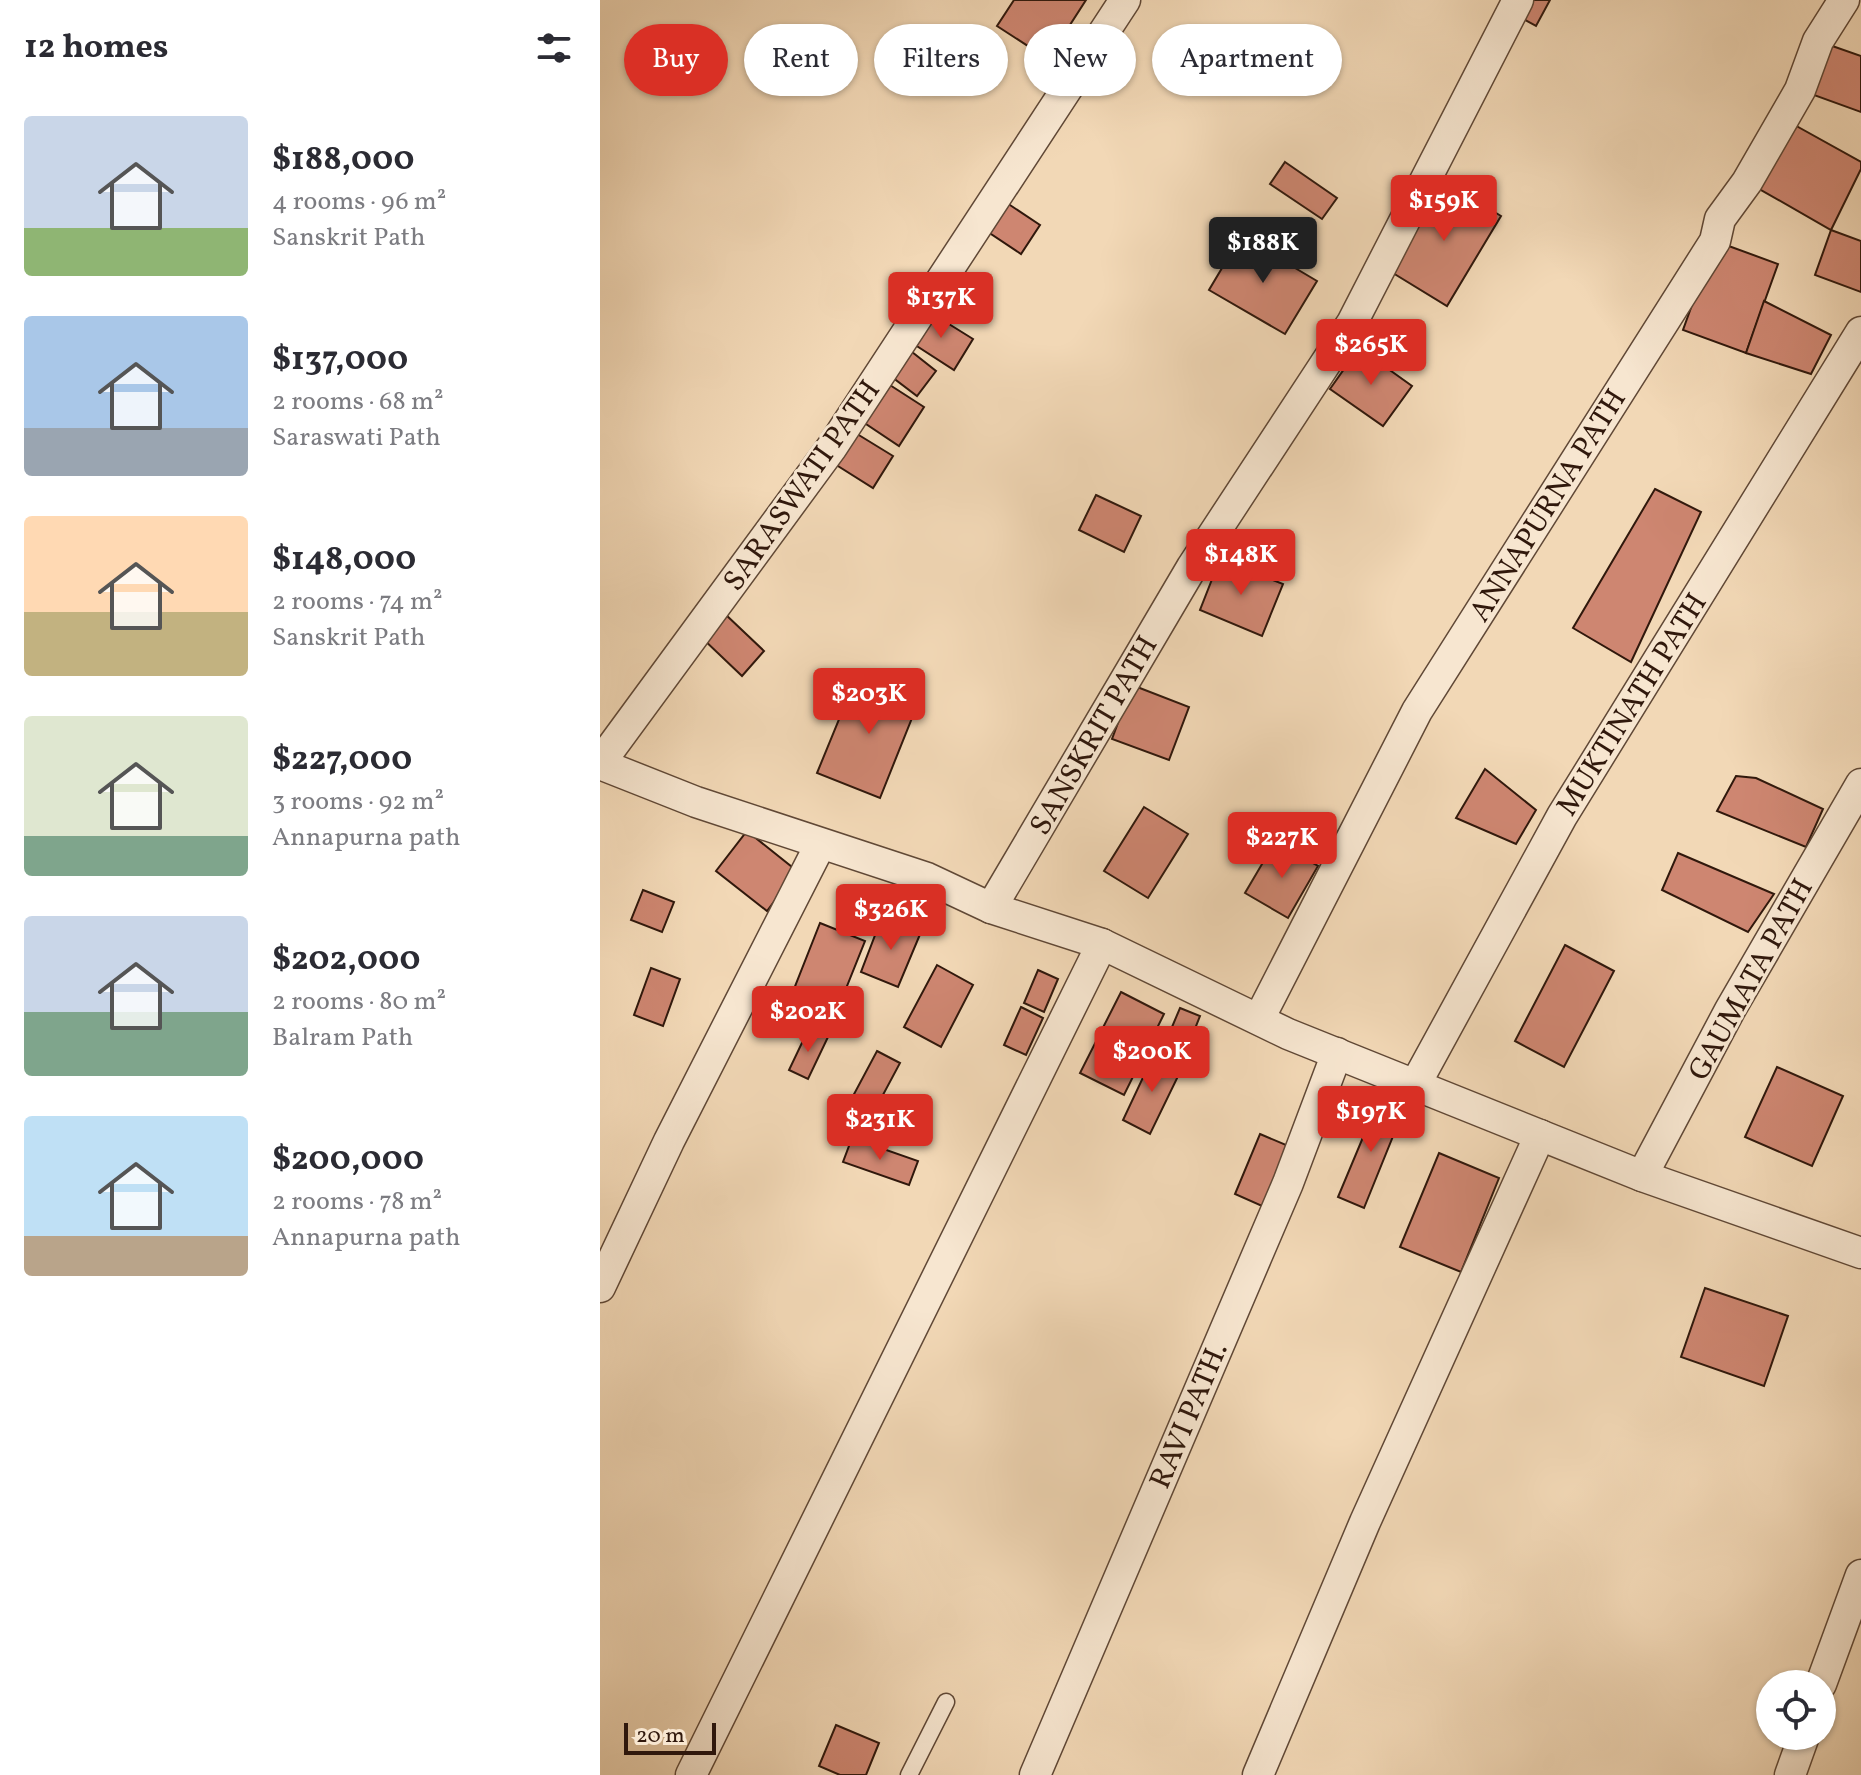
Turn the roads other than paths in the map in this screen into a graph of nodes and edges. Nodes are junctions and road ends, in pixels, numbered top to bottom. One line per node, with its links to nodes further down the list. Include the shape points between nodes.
1 (1125, 0): 5 (street, SARASWATI PATH, via 832,447)
2 (1518, 0): 8 (street, SANSKRIT PATH, via 1352,323 1192,567)
3 (1844, 0): 10 (street, ANNAPURNA PATH, via 1818,41 1800,90 1720,219 1715,241 1417,711)
4 (1861, 332): 12 (street, MUKTINATH PATH, via 1562,816)
5 (600, 764): 7 (street)
6 (1861, 784): 14 (street, GAUMATA PATH, via 1730,1010)
7 (820, 845): 8 (street, via 927,878); 16 (street)
8 (991, 908): 9 (street)
9 (1102, 944): 10 (street); 21 (street)
10 (1260, 1017): 11 (street)
11 (1337, 1053): 12 (street); 23 (street, RAVI PATH., via 1288,1183)
12 (1415, 1085): 13 (street)
13 (1540, 1135): 14 (street); 24 (street, via 1365,1522)
14 (1642, 1176): 15 (street)
15 (1861, 1253)
16 (600, 1287)
17 (1861, 1575): 18 (street)
18 (1826, 1670)
19 (946, 1702): 22 (lane)
20 (1799, 1750): 25 (street)
21 (691, 1775)
22 (909, 1775)
23 (1035, 1775)
24 (1258, 1775)
25 (1790, 1775)

